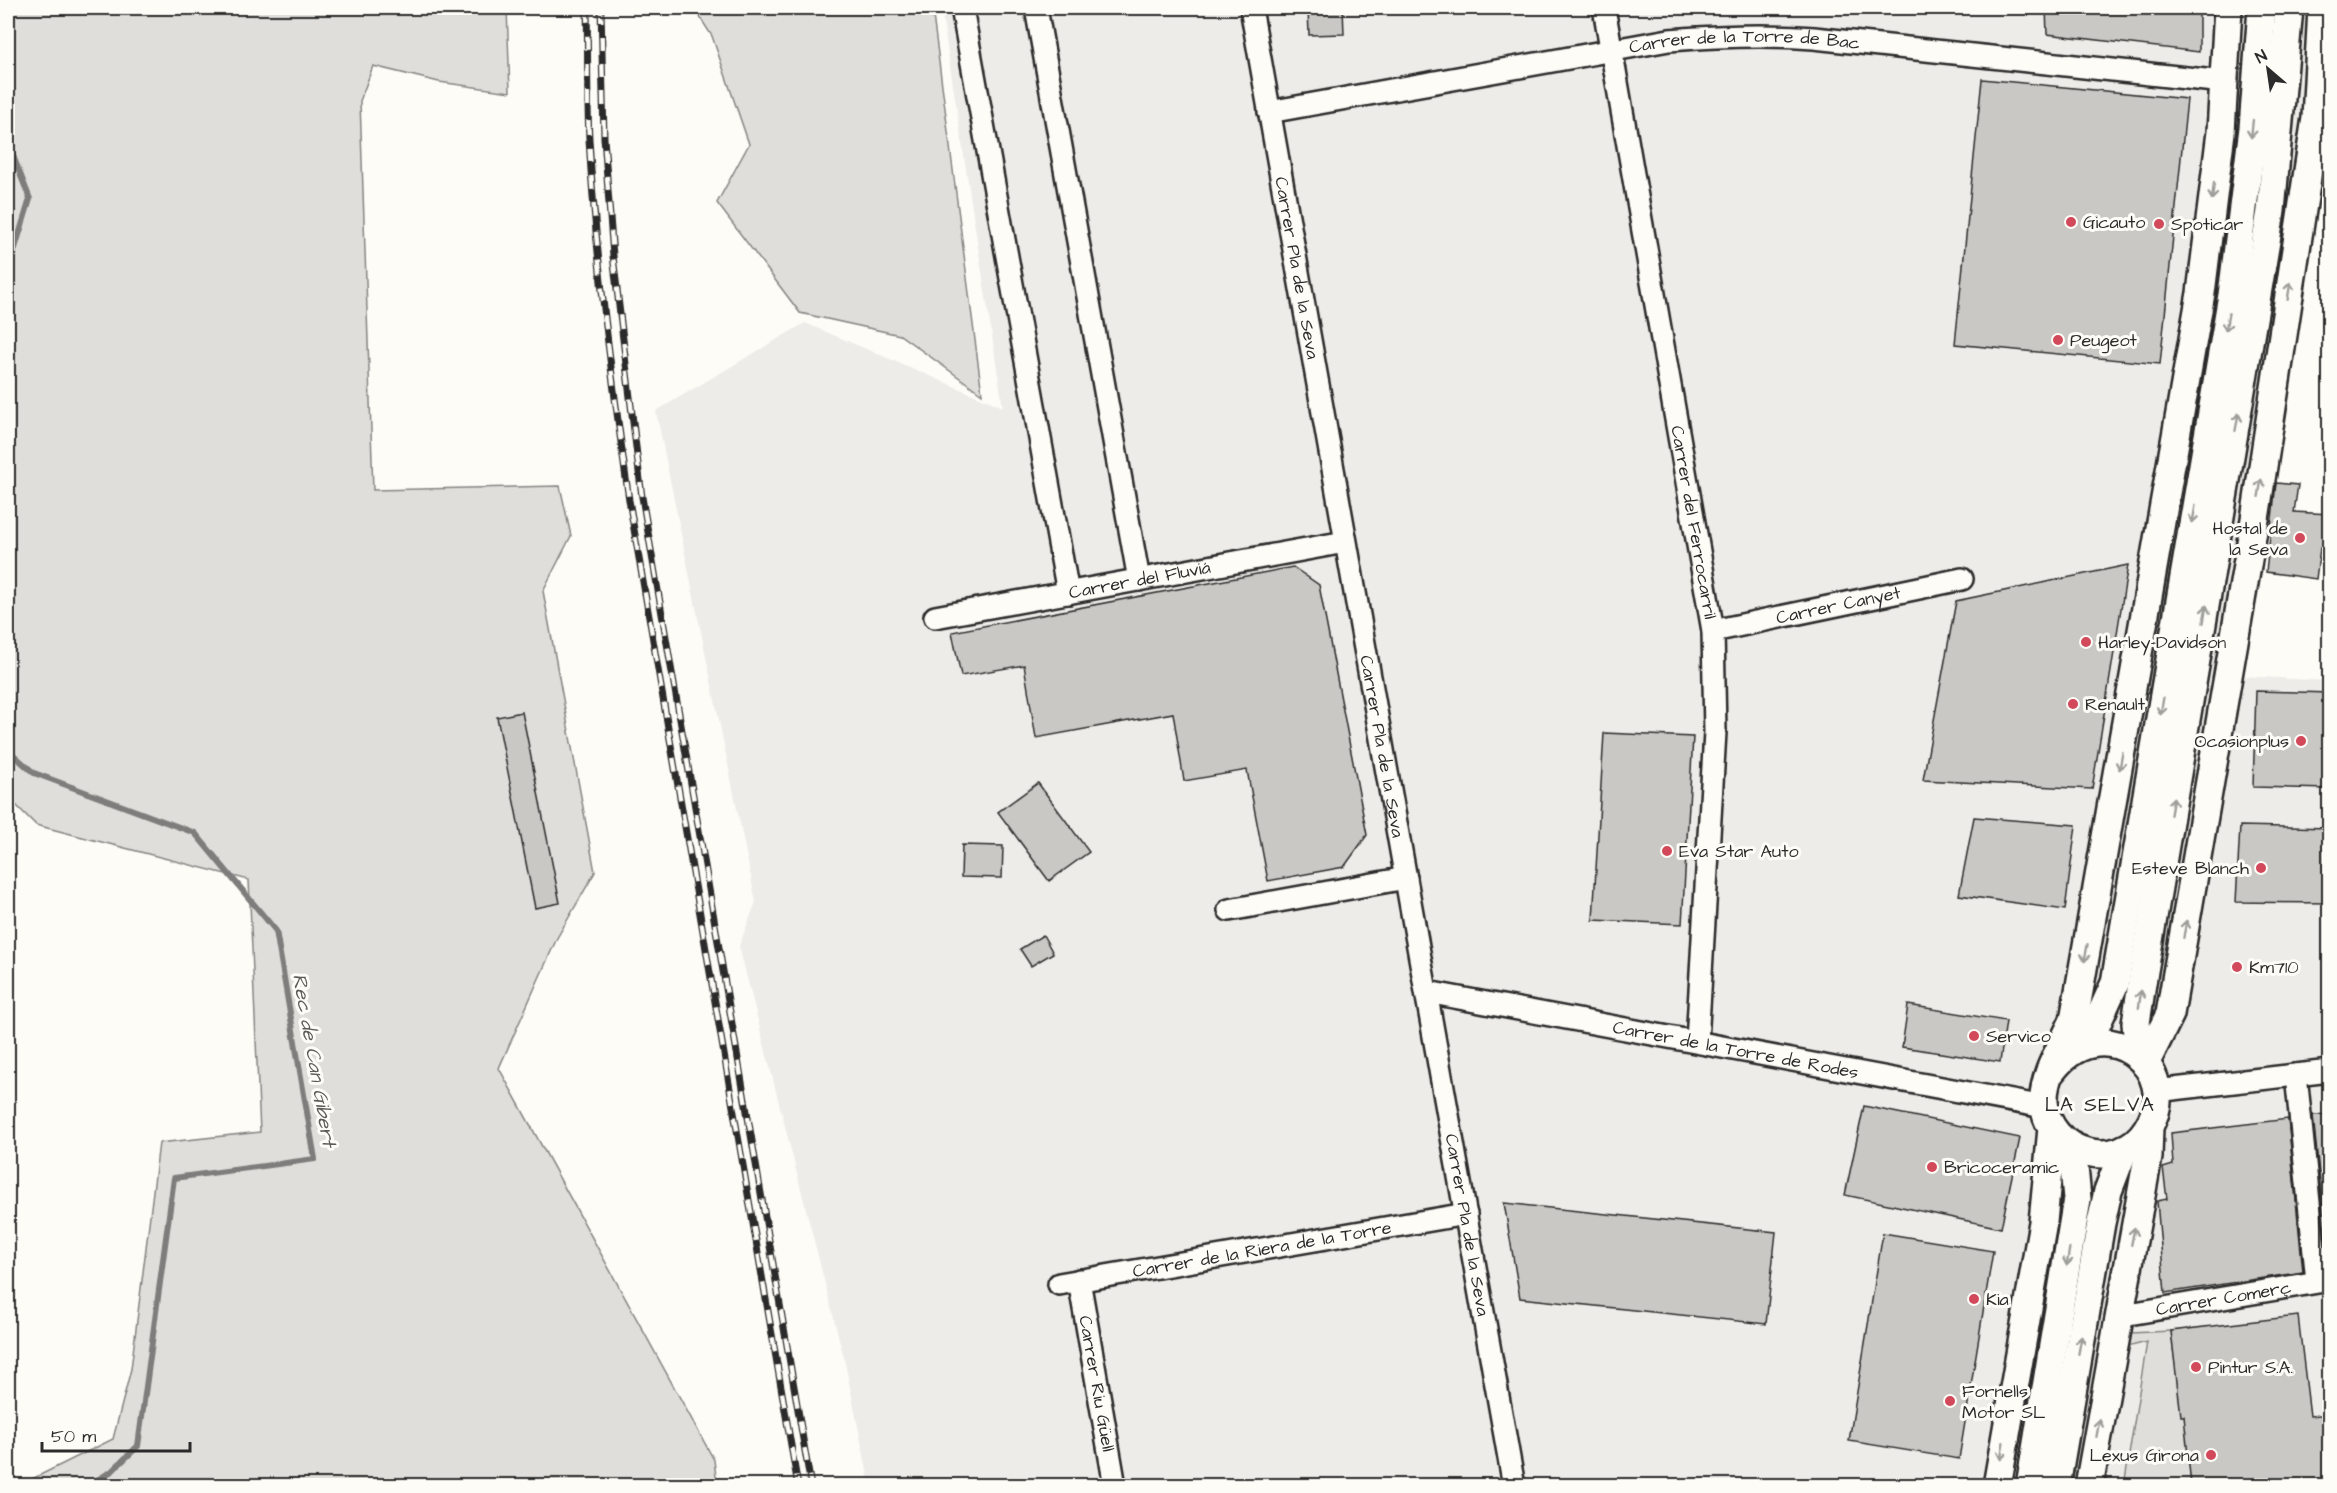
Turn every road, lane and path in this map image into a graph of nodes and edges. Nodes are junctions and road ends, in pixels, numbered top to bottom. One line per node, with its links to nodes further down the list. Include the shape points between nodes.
1 (962, 8): 15 (street)
2 (1036, 8): 14 (street)
3 (1251, 8): 11 (street, Carrer Pla de la Seva)
4 (1604, 8): 9 (street, Carrer del Ferrocarril)
5 (2228, 8): 10 (main road)
6 (2262, 8): 22 (main road, one-way to 22, via 2253,128 2232,295 2115,983)
7 (2289, 8): 23 (main road, one-way to 7, via 2136,1023 2271,211)
8 (2322, 8): 23 (main road, one-way to 8, via 2170,1014 2255,519 2316,118)
9 (1611, 51): 10 (street, Carrer de la Torre de Bac, via 1669,40 1767,34); 11 (street, Carrer de la Torre de Bac); 17 (street, Carrer del Ferrocarril)
10 (2224, 82): 25 (main road, one-way to 25, via 2201,293 2112,815 2074,1020)
11 (1269, 111): 12 (street, Carrer Pla de la Seva)
12 (1345, 543): 14 (street, Carrer del Fluviá); 18 (street, Carrer Pla de la Seva)
13 (1962, 579): 17 (street, Carrer Canyet)
14 (1138, 580): 15 (street, Carrer del Fluviá)
15 (1068, 593): 16 (street, Carrer del Fluviá)
16 (935, 617)
17 (1713, 631): 21 (street, Carrer del Ferrocarril, via 1715,732)
18 (1406, 878): 19 (street); 20 (street, Carrer Pla de la Seva)
19 (1229, 910)
20 (1426, 992): 21 (street, Carrer de la Torre de Rodes); 31 (street, Carrer Pla de la Seva)
21 (1697, 1042): 28 (street, Carrer de la Torre de Rodes)
22 (2088, 1043): 23 (main road, via 2115,1044); 25 (main road, via 2073,1049)
23 (2142, 1060): 27 (main road)
24 (2330, 1071): 26 (street)
25 (2050, 1072): 28 (main road, via 2045,1089)
26 (2296, 1075): 27 (street); 32 (street)
27 (2156, 1091): 29 (main road, via 2156,1110)
28 (2052, 1124): 30 (main road, via 2069,1145 2090,1154); 37 (main road, one-way to 37, via 2043,1222); 38 (main road, one-way to 38, via 2074,1167 2077,1199)
29 (2149, 1127): 30 (main road); 34 (main road, one-way to 29, via 2148,1157)
30 (2124, 1149): 39 (main road, one-way to 30, via 2101,1223)
31 (1466, 1214): 33 (street, Carrer de la Riera de la Torre); 36 (street, Carrer Pla de la Seva)
32 (2323, 1281): 34 (street, Carrer Comerç)
33 (1069, 1282): 35 (street, Carrer Riu Güell)
34 (2117, 1316): 40 (main road, one-way to 34)
35 (1114, 1485)
36 (1514, 1485)
37 (1997, 1485)
38 (2030, 1485)
39 (2056, 1485)
40 (2088, 1485)

